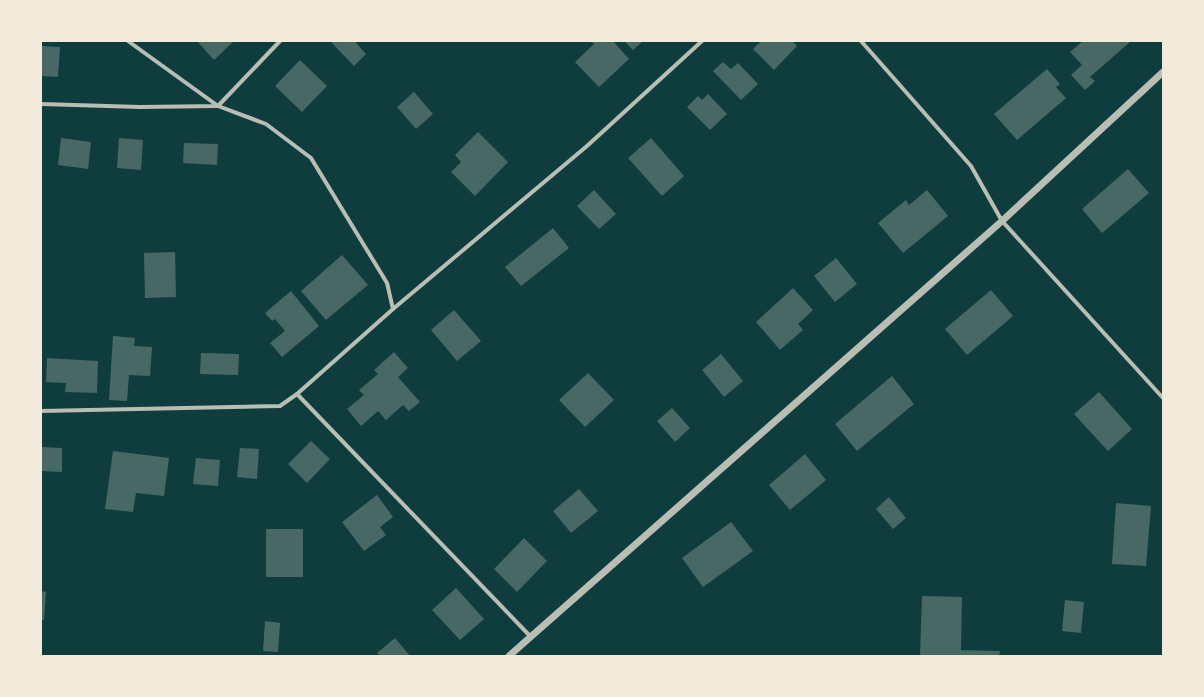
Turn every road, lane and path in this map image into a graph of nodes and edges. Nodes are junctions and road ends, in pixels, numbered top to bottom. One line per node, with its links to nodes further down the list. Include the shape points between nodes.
1 (128, 41): 7 (street)
2 (280, 41): 7 (street)
3 (702, 41): 9 (street, via 586,146)
4 (861, 41): 8 (street, via 971,166)
5 (1163, 72): 8 (street)
6 (41, 104): 7 (street, via 140,108)
7 (218, 106): 9 (street, via 266,124 311,158 387,283)
8 (1002, 221): 11 (street); 13 (street)
9 (393, 309): 10 (street)
10 (297, 394): 12 (street, via 280,406); 13 (street)
11 (1163, 398)
12 (41, 411)
13 (530, 636): 14 (street)
14 (509, 656)

